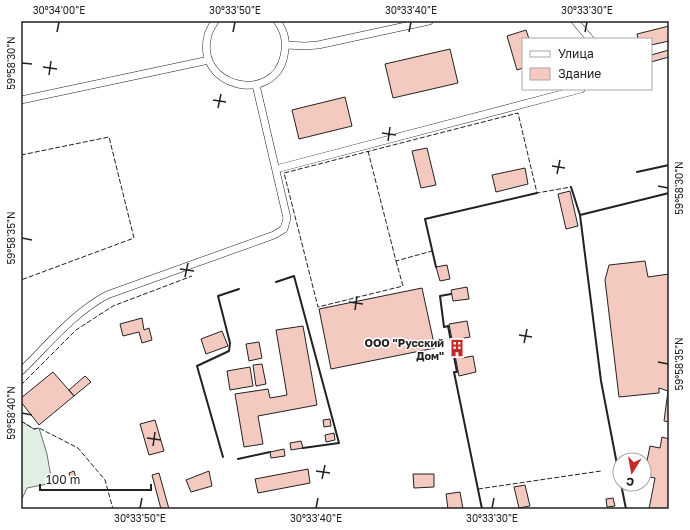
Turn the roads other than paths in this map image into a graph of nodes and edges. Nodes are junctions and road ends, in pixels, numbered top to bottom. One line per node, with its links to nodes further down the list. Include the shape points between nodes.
1 (215, 21): 7 (street, via 208,34 206,47)
2 (277, 21): 6 (street, via 283,29)
3 (429, 21): 6 (street, via 318,45)
4 (575, 21): 5 (street)
5 (589, 38)
6 (286, 45): 8 (street, via 283,63 272,77)
7 (209, 60): 8 (street, via 223,79 239,85); 10 (street)
8 (256, 85): 11 (street)
9 (577, 90): 11 (street)
10 (21, 100)
11 (276, 170): 12 (street, via 287,218 279,233 93,302)
12 (21, 371)

